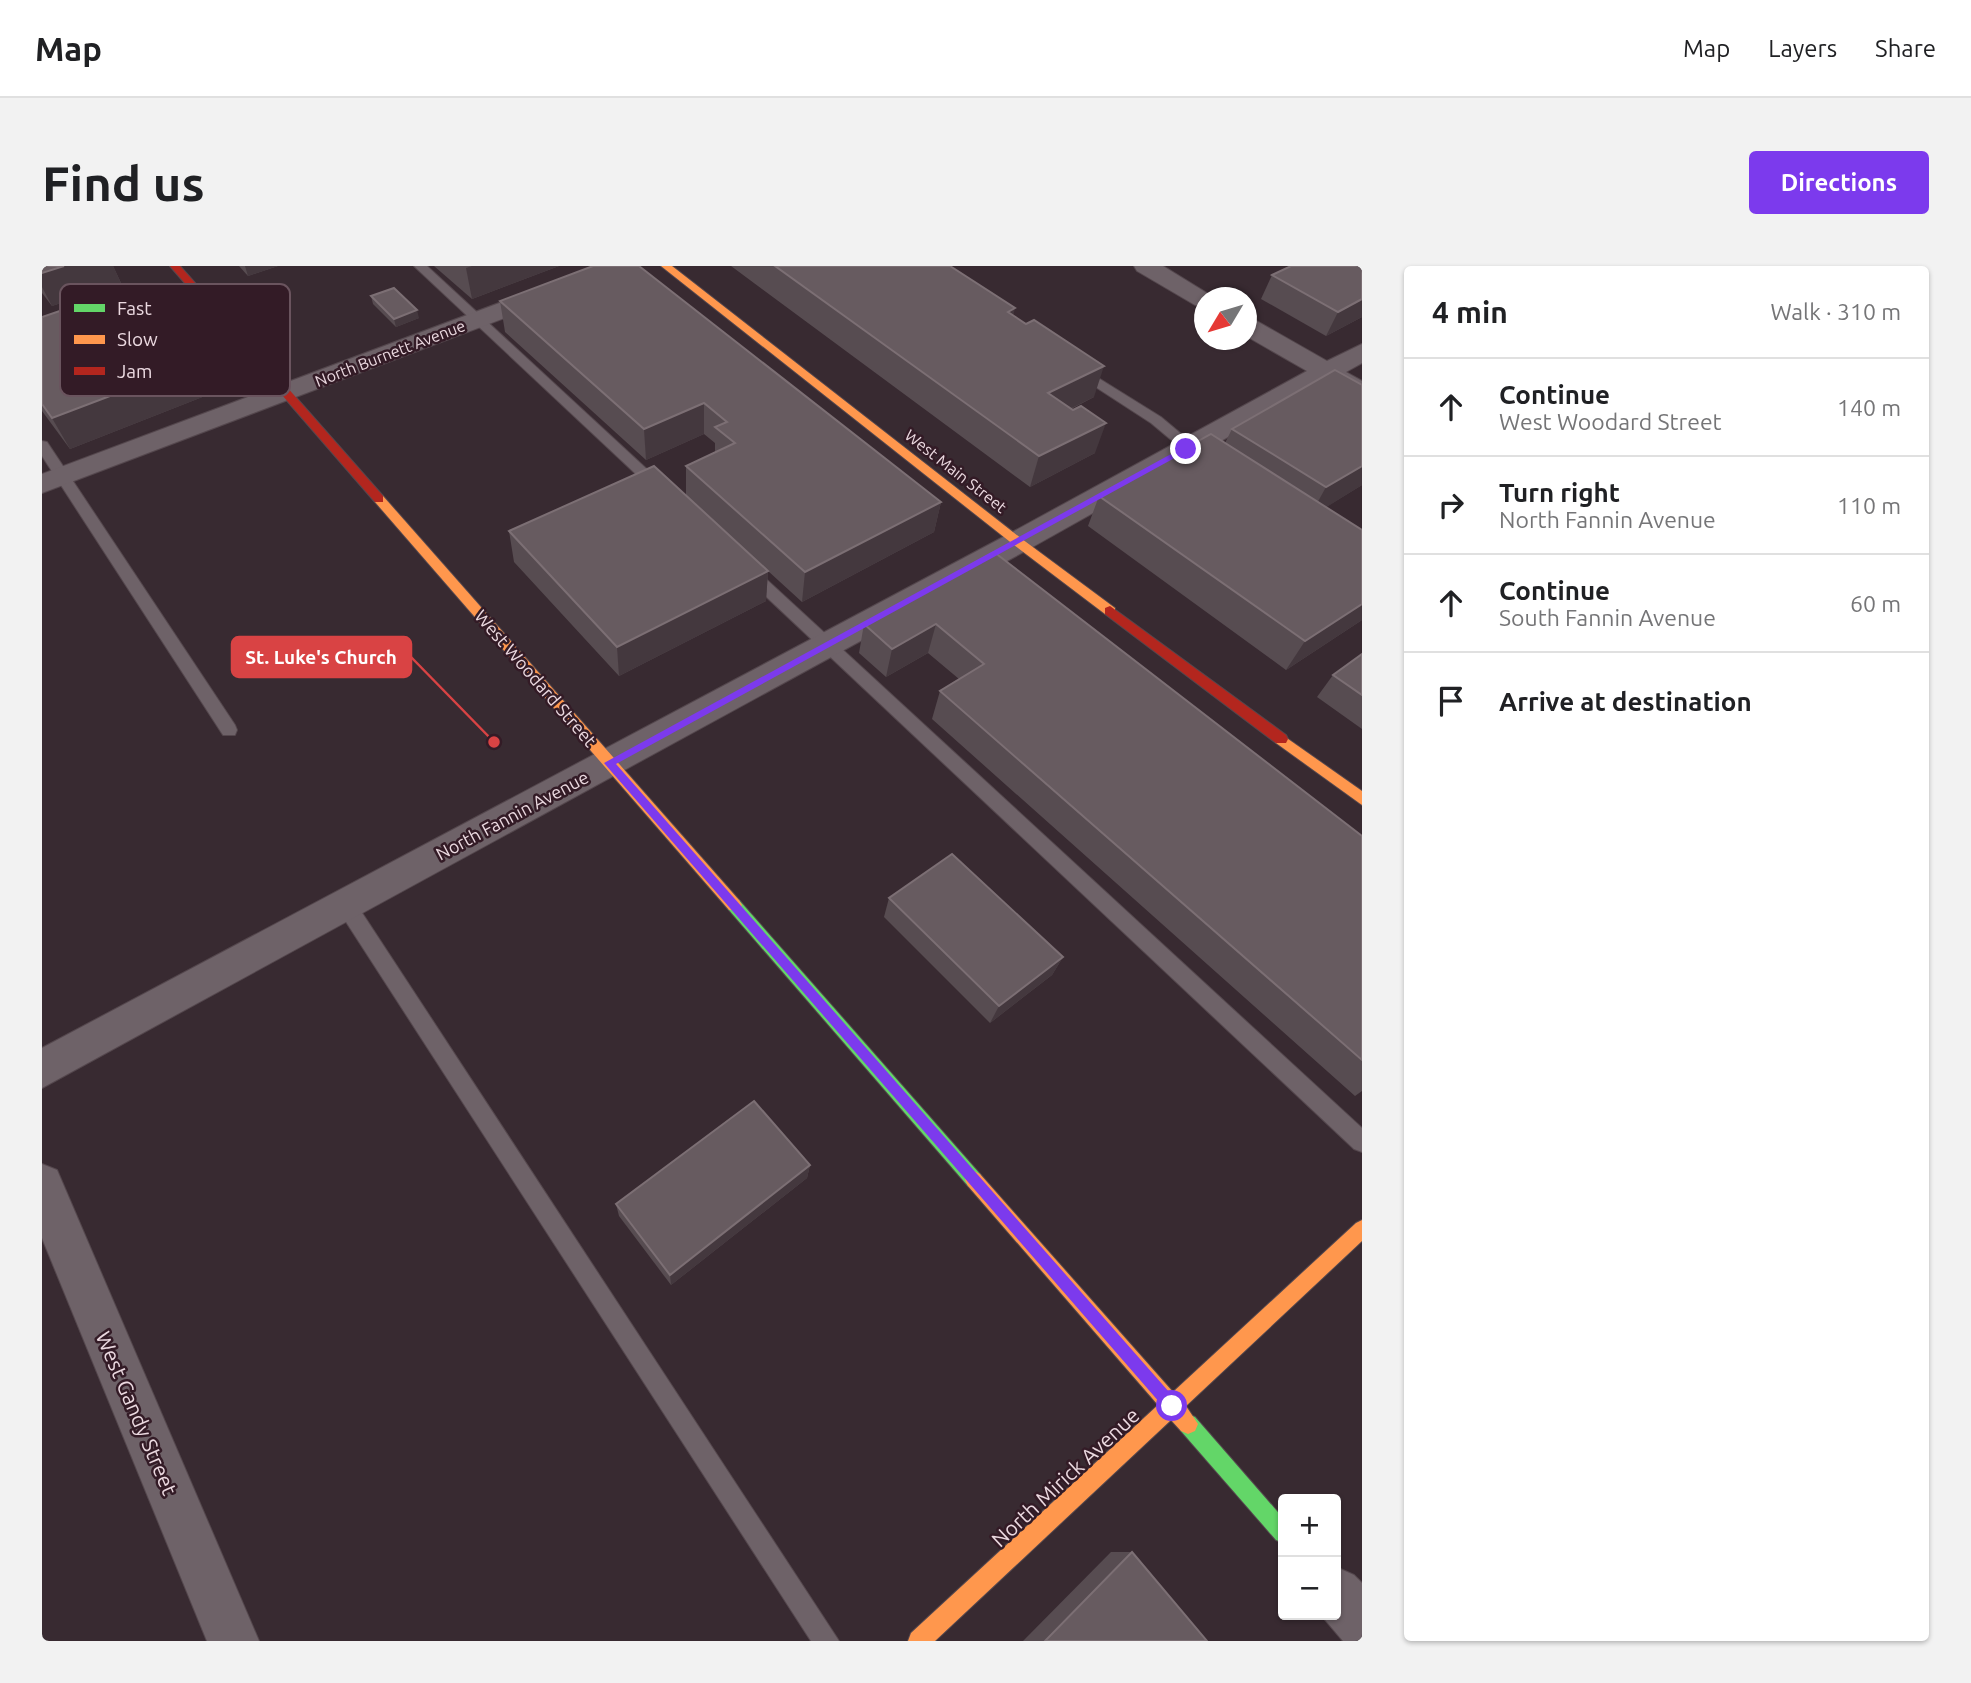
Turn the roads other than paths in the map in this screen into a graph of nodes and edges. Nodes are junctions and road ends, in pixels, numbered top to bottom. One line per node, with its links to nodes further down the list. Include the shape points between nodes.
1 (175, 266): 6 (street, West Woodard Street)
2 (419, 266): 8 (lane)
3 (620, 266): 8 (street, North Burnett Avenue)
4 (666, 266): 21 (street, West Main Street)
5 (1146, 266): 7 (street)
6 (191, 284)
7 (1194, 294)
8 (477, 320): 13 (street, North Burnett Avenue); 20 (lane)
9 (1257, 331): 12 (street)
10 (1362, 352): 12 (street, North Fannin Avenue)
11 (1066, 362): 18 (lane, via 1156,420)
12 (1326, 372): 14 (street); 18 (street, North Fannin Avenue)
13 (290, 390)
14 (1362, 392)
15 (275, 396): 19 (street, North Burnett Avenue)
16 (289, 396): 25 (street, West Woodard Street)
17 (42, 445): 19 (lane)
18 (1198, 456): 21 (street, North Fannin Avenue)
19 (52, 480): 24 (lane)
20 (667, 496)
21 (1018, 542): 23 (street, North Fannin Avenue); 26 (street, West Main Street)
22 (737, 561): 23 (lane)
23 (827, 645): 25 (street, North Fannin Avenue); 29 (lane)
24 (229, 730)
25 (609, 763): 27 (street, North Fannin Avenue); 32 (street, West Woodard Street)
26 (1362, 799)
27 (346, 905): 28 (street, North Fannin Avenue); 37 (lane)
28 (42, 1069)
29 (1362, 1142)
30 (42, 1185): 36 (street, West Gandy Street)
31 (1362, 1229): 32 (street, North Mirick Avenue)
32 (1172, 1406): 33 (street, West Woodard Street); 38 (street, North Mirick Avenue)
33 (1278, 1527)
34 (1341, 1599): 35 (street)
35 (1362, 1623)
36 (233, 1641)
37 (826, 1641)
38 (919, 1641)

